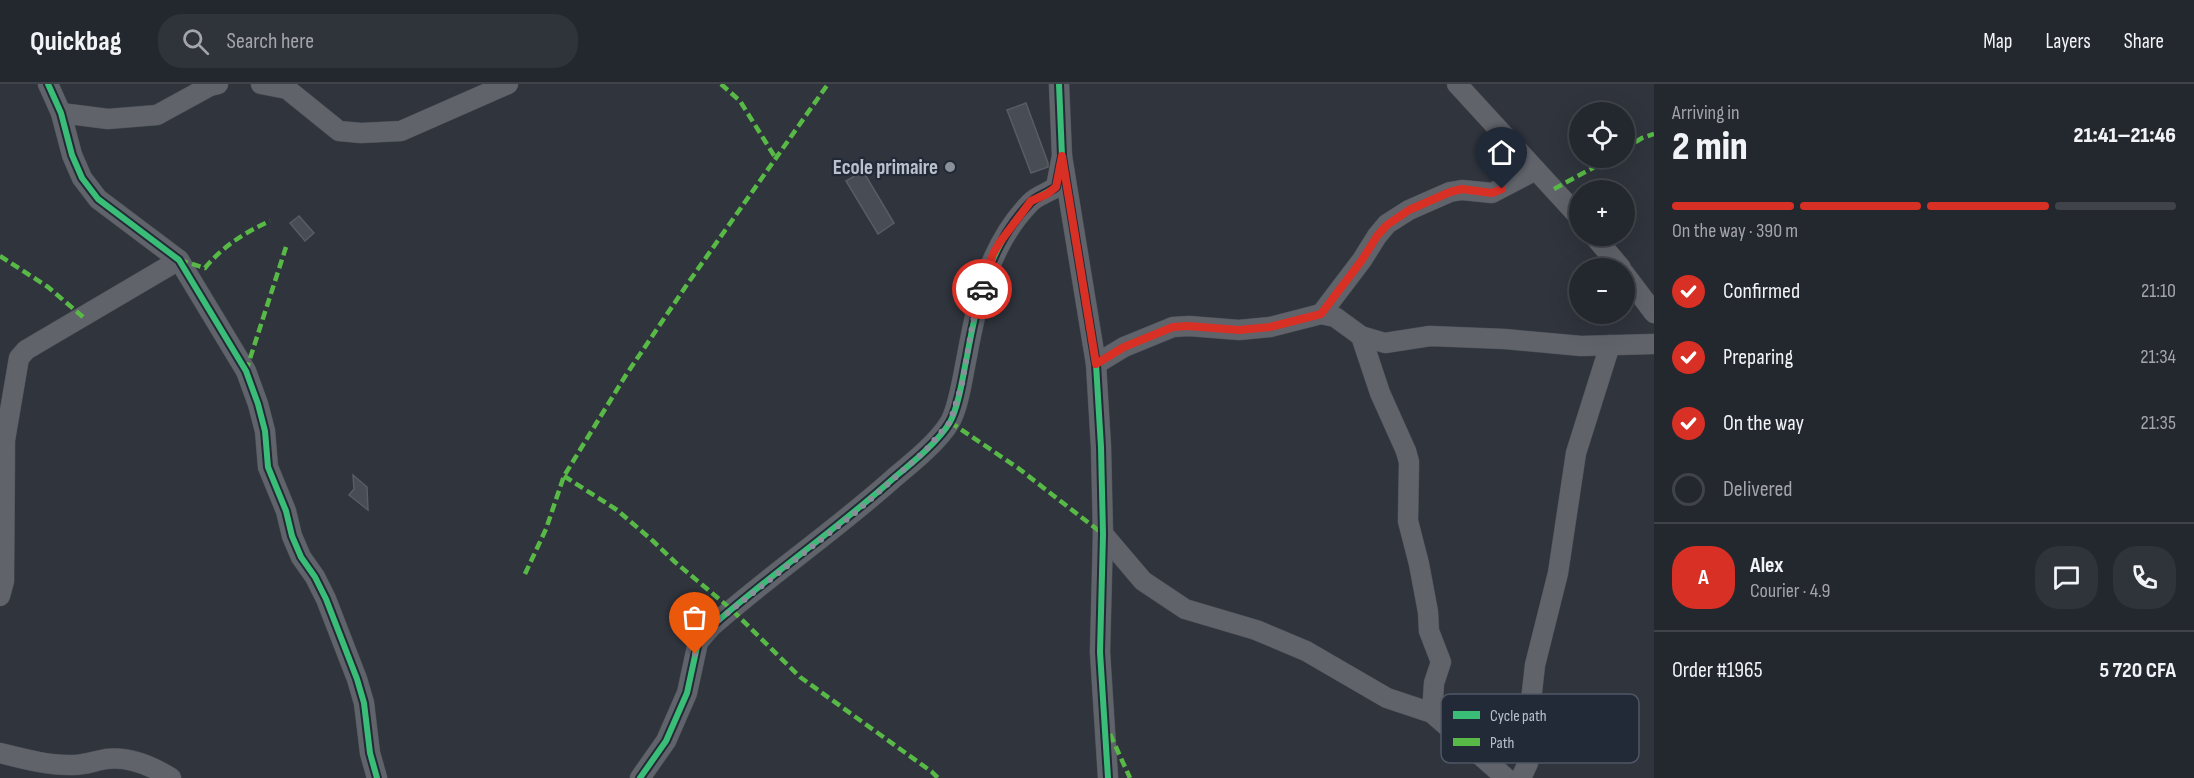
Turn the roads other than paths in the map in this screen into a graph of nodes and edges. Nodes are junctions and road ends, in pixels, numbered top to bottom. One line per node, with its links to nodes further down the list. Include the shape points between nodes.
1 (48, 84): 8 (street)
2 (218, 84): 8 (street, via 157,116 108,119)
3 (261, 84): 7 (street)
4 (508, 84): 7 (street, via 401,131 361,133 339,131)
5 (1059, 84): 9 (street)
6 (1457, 84): 10 (street)
7 (285, 87)
8 (61, 114): 14 (street, via 82,178 98,199)
9 (1062, 156): 21 (street); 32 (street, via 1056,187 1031,201 993,254 974,316 962,384 950,422 925,451 855,513 711,626 698,642 687,693 666,741)
10 (1536, 170): 11 (street); 17 (street, via 1492,193 1462,189 1409,210 1377,236)
11 (1569, 206)
12 (1602, 246): 13 (street)
13 (1613, 258)
14 (179, 260): 23 (street, via 26,350 19,358 5,440 4,581); 31 (street, via 246,371 265,430 268,467 292,536 326,598 357,679)
15 (1635, 288): 16 (street)
16 (1654, 313)
17 (1321, 314): 18 (street, via 1335,317); 21 (street, via 1239,330 1173,327 1124,347)
18 (1361, 336): 20 (street, via 1386,343 1450,336); 25 (street, via 1409,462 1408,521 1429,631 1441,662 1434,683)
19 (1654, 344): 20 (street)
20 (1610, 345): 24 (street, via 1576,453 1558,573)
21 (1096, 364): 22 (street)
22 (1103, 534): 25 (street, via 1143,581 1185,609 1256,630 1306,651 1387,698); 33 (street, via 1100,652)
23 (0, 596)
24 (1532, 694)
25 (1432, 713): 26 (street)
26 (1441, 721)
27 (0, 753): 30 (street, via 62,765 126,760 152,766)
28 (1489, 763): 34 (street)
29 (1528, 763): 35 (street)
30 (171, 778)
31 (377, 778)
32 (640, 778)
33 (1108, 778)
34 (1506, 778)
35 (1521, 778)

